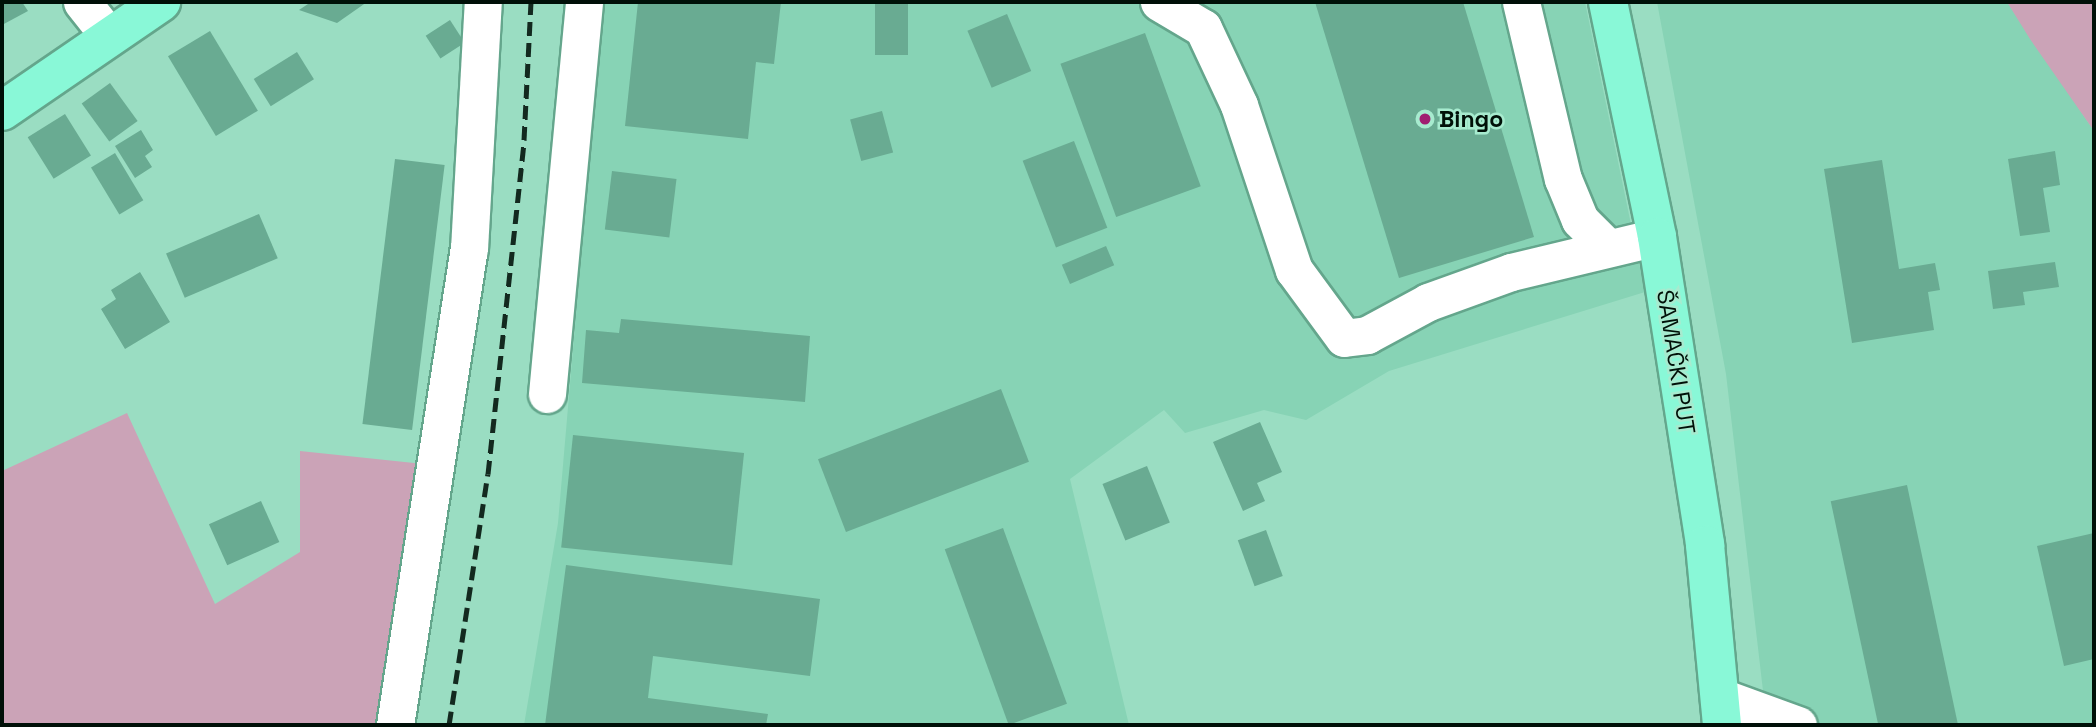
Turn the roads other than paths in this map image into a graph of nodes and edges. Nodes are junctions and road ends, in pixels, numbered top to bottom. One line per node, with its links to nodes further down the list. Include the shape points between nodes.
1 (82, 2): 8 (lane)
2 (161, 2): 8 (main road)
3 (483, 2): 15 (lane, via 469,249)
4 (584, 2): 12 (lane)
5 (1159, 2): 11 (lane, via 1203,28 1239,105 1294,270 1344,338 1367,335 1428,302 1511,272)
6 (1521, 2): 11 (lane, via 1563,179 1580,220)
7 (1608, 2): 10 (main road, ŠAMAČKI PUT)
8 (109, 36): 9 (main road)
9 (2, 111)
10 (1657, 237): 11 (lane); 13 (main road, ŠAMAČKI PUT, via 1705,545)
11 (1606, 246)
12 (547, 394)
13 (1722, 711): 14 (lane)
14 (1782, 721)
15 (395, 725)

